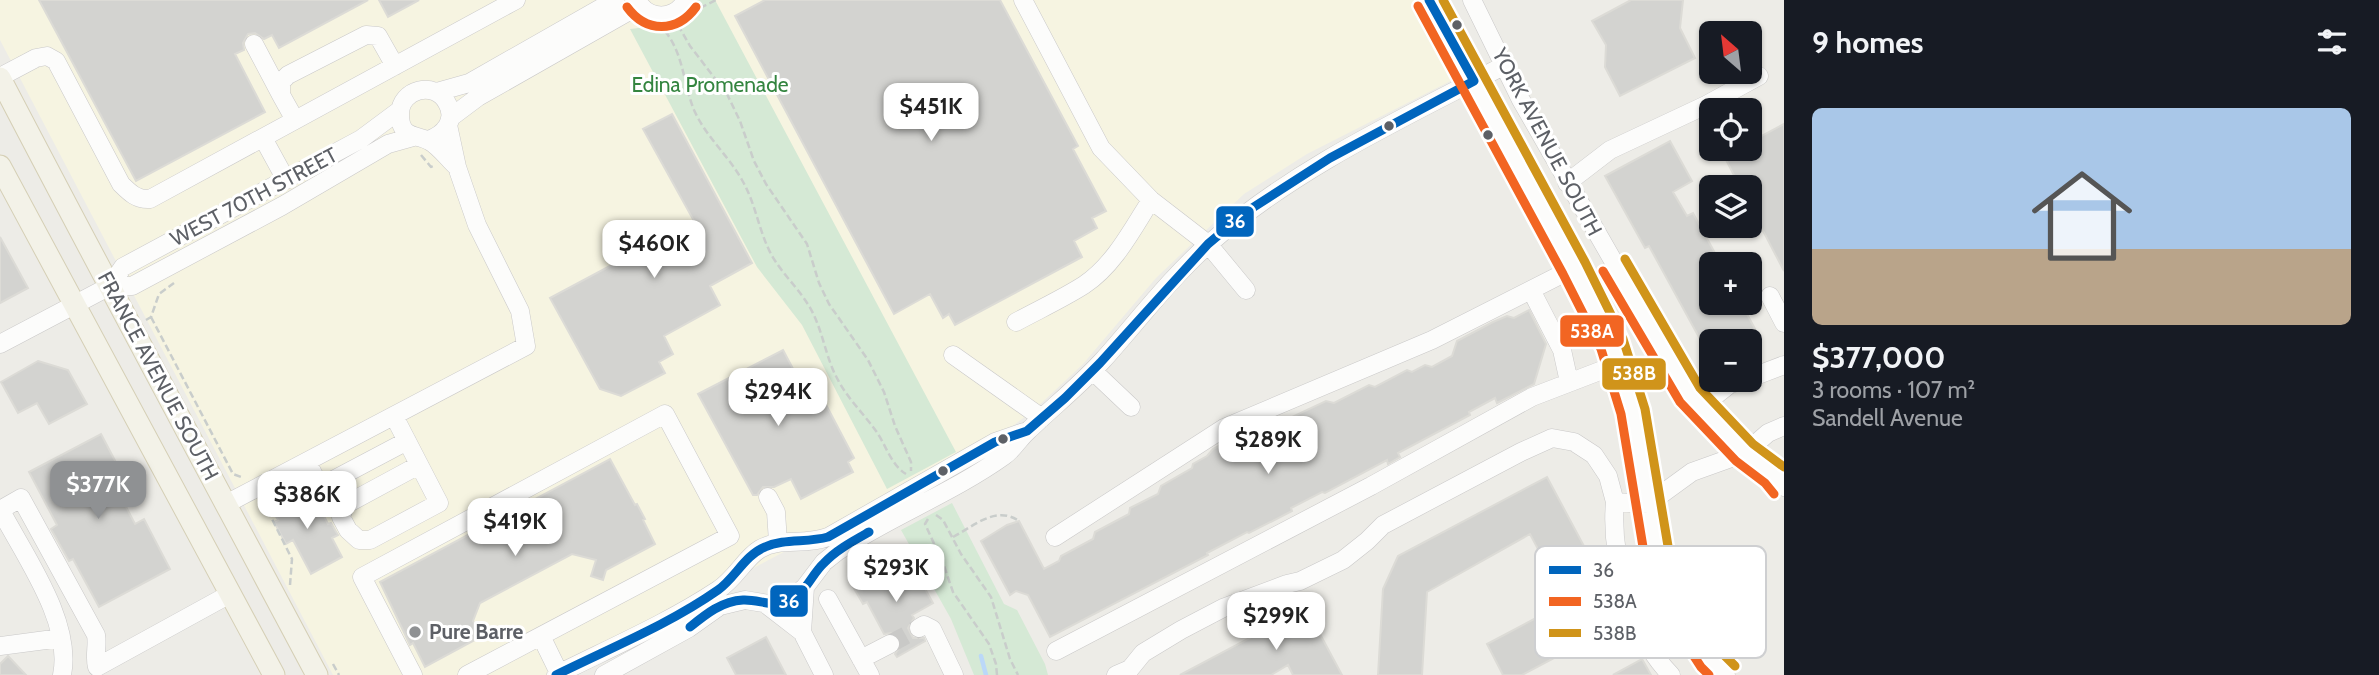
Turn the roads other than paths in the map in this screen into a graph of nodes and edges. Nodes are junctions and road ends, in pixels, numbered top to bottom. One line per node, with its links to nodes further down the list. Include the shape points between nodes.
1 (516, 0): 10 (street)
2 (615, 0): 14 (street, via 470,83)
3 (686, 0): 7 (street, via 678,11 662,16)
4 (1023, 0): 25 (street, via 1101,148)
5 (1429, 0): 12 (street, YORK AVENUE SOUTH)
6 (1472, 0): 9 (street, YORK AVENUE SOUTH)
7 (639, 3): 18 (street, via 478,97)
8 (254, 44): 15 (street)
9 (1505, 65): 12 (street); 24 (street, YORK AVENUE SOUTH)
10 (396, 66): 15 (street, via 378,36 366,35 288,75 281,82); 17 (street)
11 (0, 77): 19 (street, via 36,58 47,55 56,61 121,184 142,200); 28 (main road, FRANCE AVENUE SOUTH)
12 (1474, 81): 26 (street, via 1287,184); 27 (street, YORK AVENUE SOUTH)
13 (1744, 84): 24 (street, via 1610,150)
14 (437, 92): 16 (street, via 414,92); 18 (street, via 447,103)
15 (281, 95): 17 (street)
16 (400, 110): 20 (street, via 402,125); 23 (street, WEST 70TH STREET, via 361,139)
17 (295, 120): 19 (street)
18 (449, 121): 20 (street, via 443,132); 22 (street)
19 (263, 138): 23 (street)
20 (420, 138): 22 (street); 28 (street, WEST 70TH STREET, via 388,144 132,286)
21 (0, 166): 32 (main road, FRANCE AVENUE SOUTH)
22 (457, 167): 45 (street, via 477,225 520,311 526,345)
23 (286, 180): 28 (street, WEST 70TH STREET, via 123,267)
24 (1567, 183): 44 (street, YORK AVENUE SOUTH, via 1658,342)
25 (1151, 200): 26 (street); 33 (street, via 1100,272)
26 (1208, 244): 29 (street); 39 (street)
27 (1574, 268): 30 (street); 37 (street, YORK AVENUE SOUTH)
28 (110, 286): 32 (street, WEST 70TH STREET); 56 (main road, FRANCE AVENUE SOUTH)
29 (1245, 290)
30 (1531, 290): 41 (street, via 1562,350); 61 (street, via 1432,340 1224,428)
31 (1770, 296): 34 (street)
32 (74, 306): 35 (street, WEST 70TH STREET); 67 (main road, FRANCE AVENUE SOUTH)
33 (1016, 322)
34 (1784, 323)
35 (0, 344)
36 (953, 355): 46 (street)
37 (1618, 365): 41 (street); 57 (street, YORK AVENUE SOUTH, via 1633,411)
38 (1784, 365): 40 (street)
39 (1093, 371): 43 (street); 46 (street)
40 (1762, 373)
41 (1569, 382): 77 (street, via 1532,397)
42 (1720, 392): 44 (street)
43 (1131, 407)
44 (1701, 407): 50 (street, YORK AVENUE SOUTH)
45 (394, 416): 49 (street); 51 (street)
46 (1042, 418): 48 (street)
47 (1784, 426): 50 (street)
48 (1027, 431): 62 (street, via 995,442 828,537); 66 (street, via 1006,454 972,476 838,551)
49 (407, 441): 51 (street, via 320,487); 52 (street)
50 (1745, 453): 53 (street, YORK AVENUE SOUTH); 57 (street, via 1692,472)
51 (307, 462): 56 (street)
52 (419, 465): 52 (street, via 439,503 370,540 359,540 348,530 341,517 345,505)
53 (1784, 487)
54 (768, 497): 62 (street)
55 (1615, 502): 57 (street); 63 (street); 91 (street, via 1608,476 1594,455 1574,442 1552,438 1383,525 1343,560 1181,629)
56 (226, 504): 81 (main road, FRANCE AVENUE SOUTH)
57 (1648, 504): 64 (street, YORK AVENUE SOUTH)
58 (0, 510): 60 (street); 74 (street, via 21,498)
59 (730, 536): 65 (street); 72 (street); 86 (street, via 665,414 362,577)
60 (6, 537): 73 (street, via 52,606)
61 (1055, 537)
62 (785, 543): 65 (street, via 761,548); 66 (street, via 799,547 807,558)
63 (1616, 546)
64 (1655, 546)
65 (746, 562): 69 (street, via 745,583 752,596); 83 (street, via 702,601)
66 (807, 584): 69 (street, via 791,600); 71 (street)
67 (230, 594): 74 (street, via 97,667); 85 (main road, FRANCE AVENUE SOUTH)
68 (828, 599): 80 (street)
69 (764, 603): 71 (street); 82 (street, via 745,600 720,606)
70 (919, 628): 90 (street, via 932,629)
71 (802, 632): 89 (street)
72 (541, 636): 83 (street); 87 (street)
73 (62, 643): 74 (street, via 82,651); 76 (street); 84 (street)
74 (97, 643)
75 (890, 644): 80 (street)
76 (0, 646)
77 (1056, 650)
78 (1658, 658): 92 (street)
79 (1710, 658): 93 (street, YORK AVENUE SOUTH)
80 (866, 667)
81 (325, 669)
82 (623, 670): 88 (street)
83 (559, 674)
84 (62, 675)
85 (274, 675)
86 (414, 675)
87 (467, 675)
88 (604, 675)
89 (824, 675)
90 (954, 675)
91 (1116, 675)
92 (1671, 675)
93 (1726, 675)

